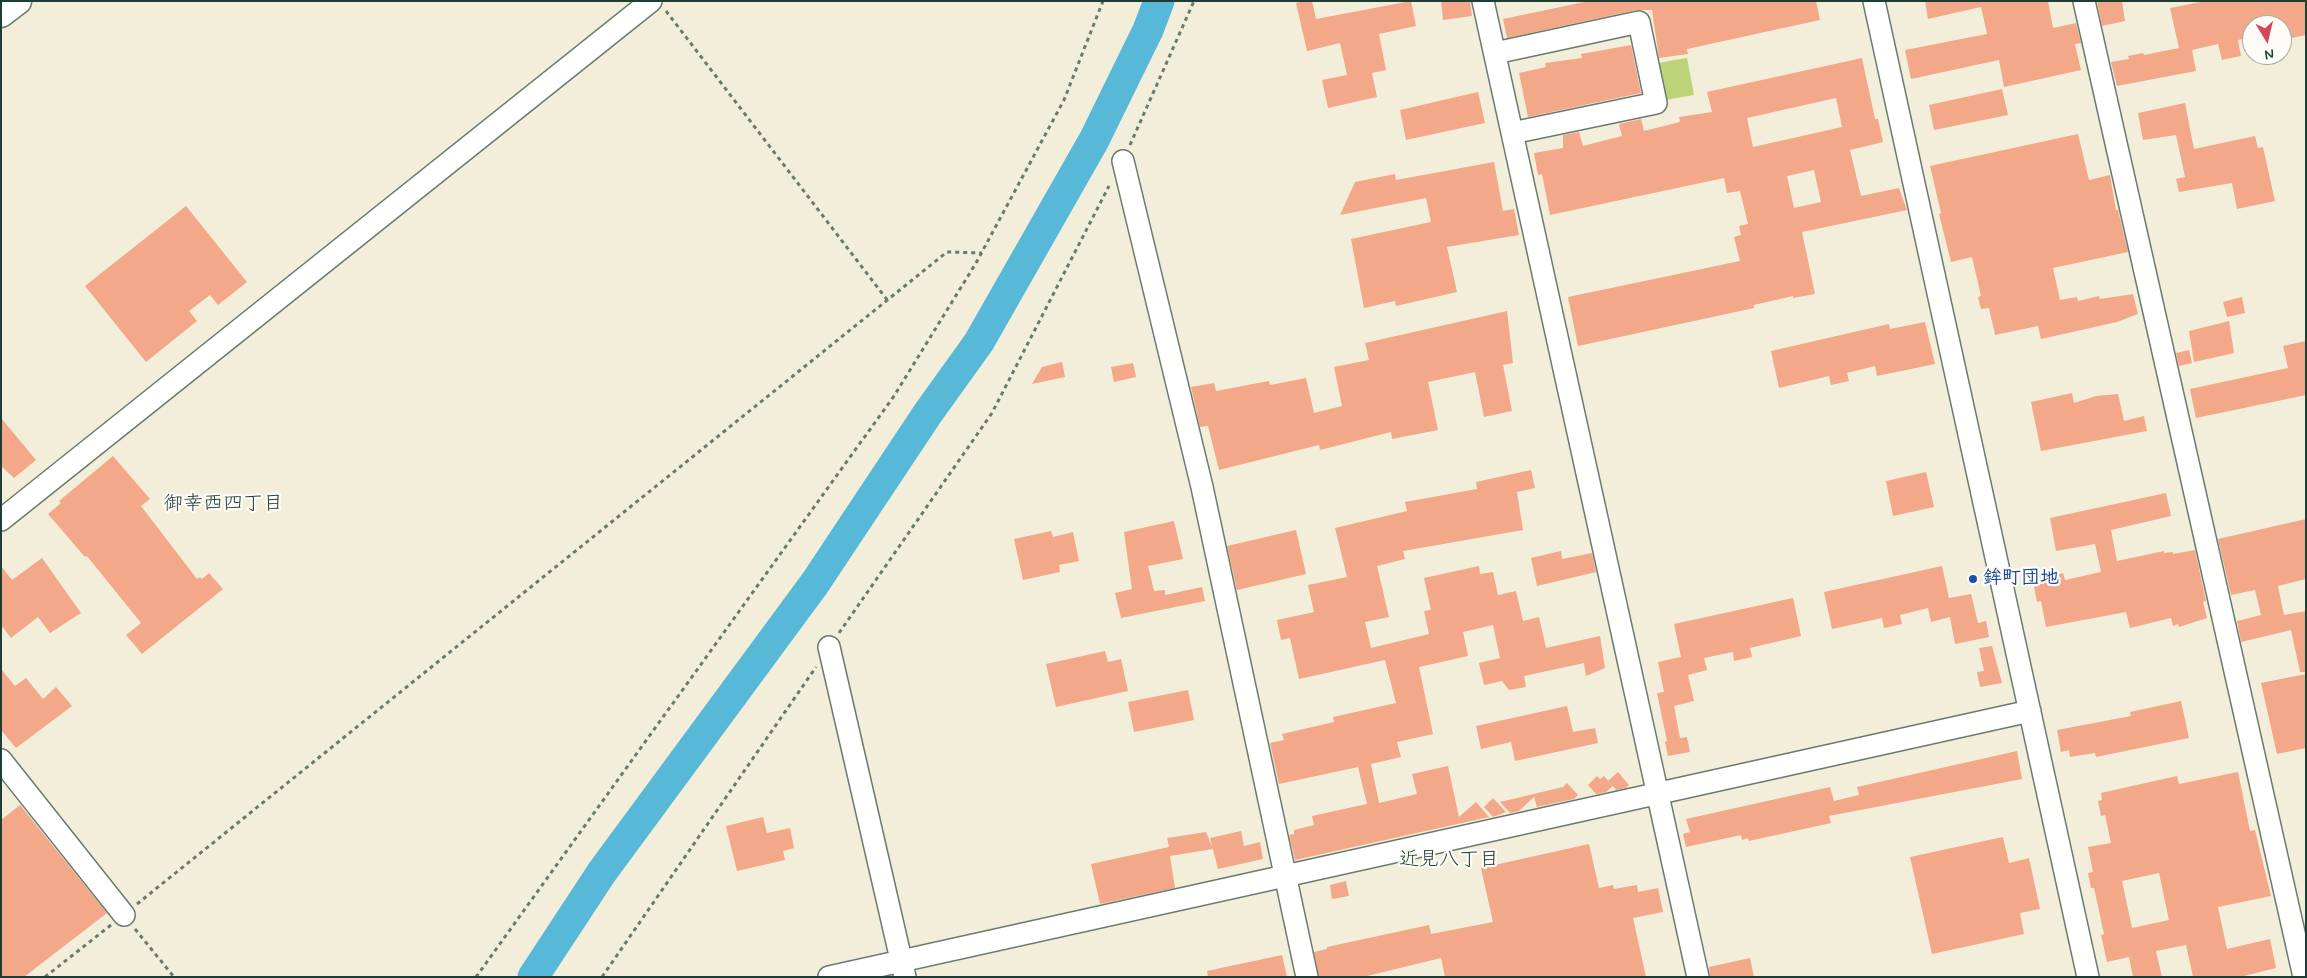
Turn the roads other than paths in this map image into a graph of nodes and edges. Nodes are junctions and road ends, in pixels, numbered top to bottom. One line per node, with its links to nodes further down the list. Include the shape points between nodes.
1 (18, 1): 6 (main road)
2 (1483, 1): 7 (street)
3 (1874, 1): 12 (street)
4 (2084, 1): 22 (street)
5 (658, 5): 10 (street)
6 (1, 14)
7 (1494, 53): 8 (street); 8 (street, via 1639,22 1656,103)
8 (1512, 133): 14 (street)
9 (1122, 161): 15 (street, via 1202,487)
10 (1, 520)
11 (829, 648): 17 (street)
12 (2030, 711): 14 (street); 21 (street)
13 (1, 760): 16 (street)
14 (1658, 793): 15 (street); 20 (street)
15 (1286, 876): 17 (street); 19 (street)
16 (124, 915)
17 (904, 969): 18 (street)
18 (829, 977)
19 (1307, 977)
20 (1698, 977)
21 (2088, 977)
22 (2304, 977)

